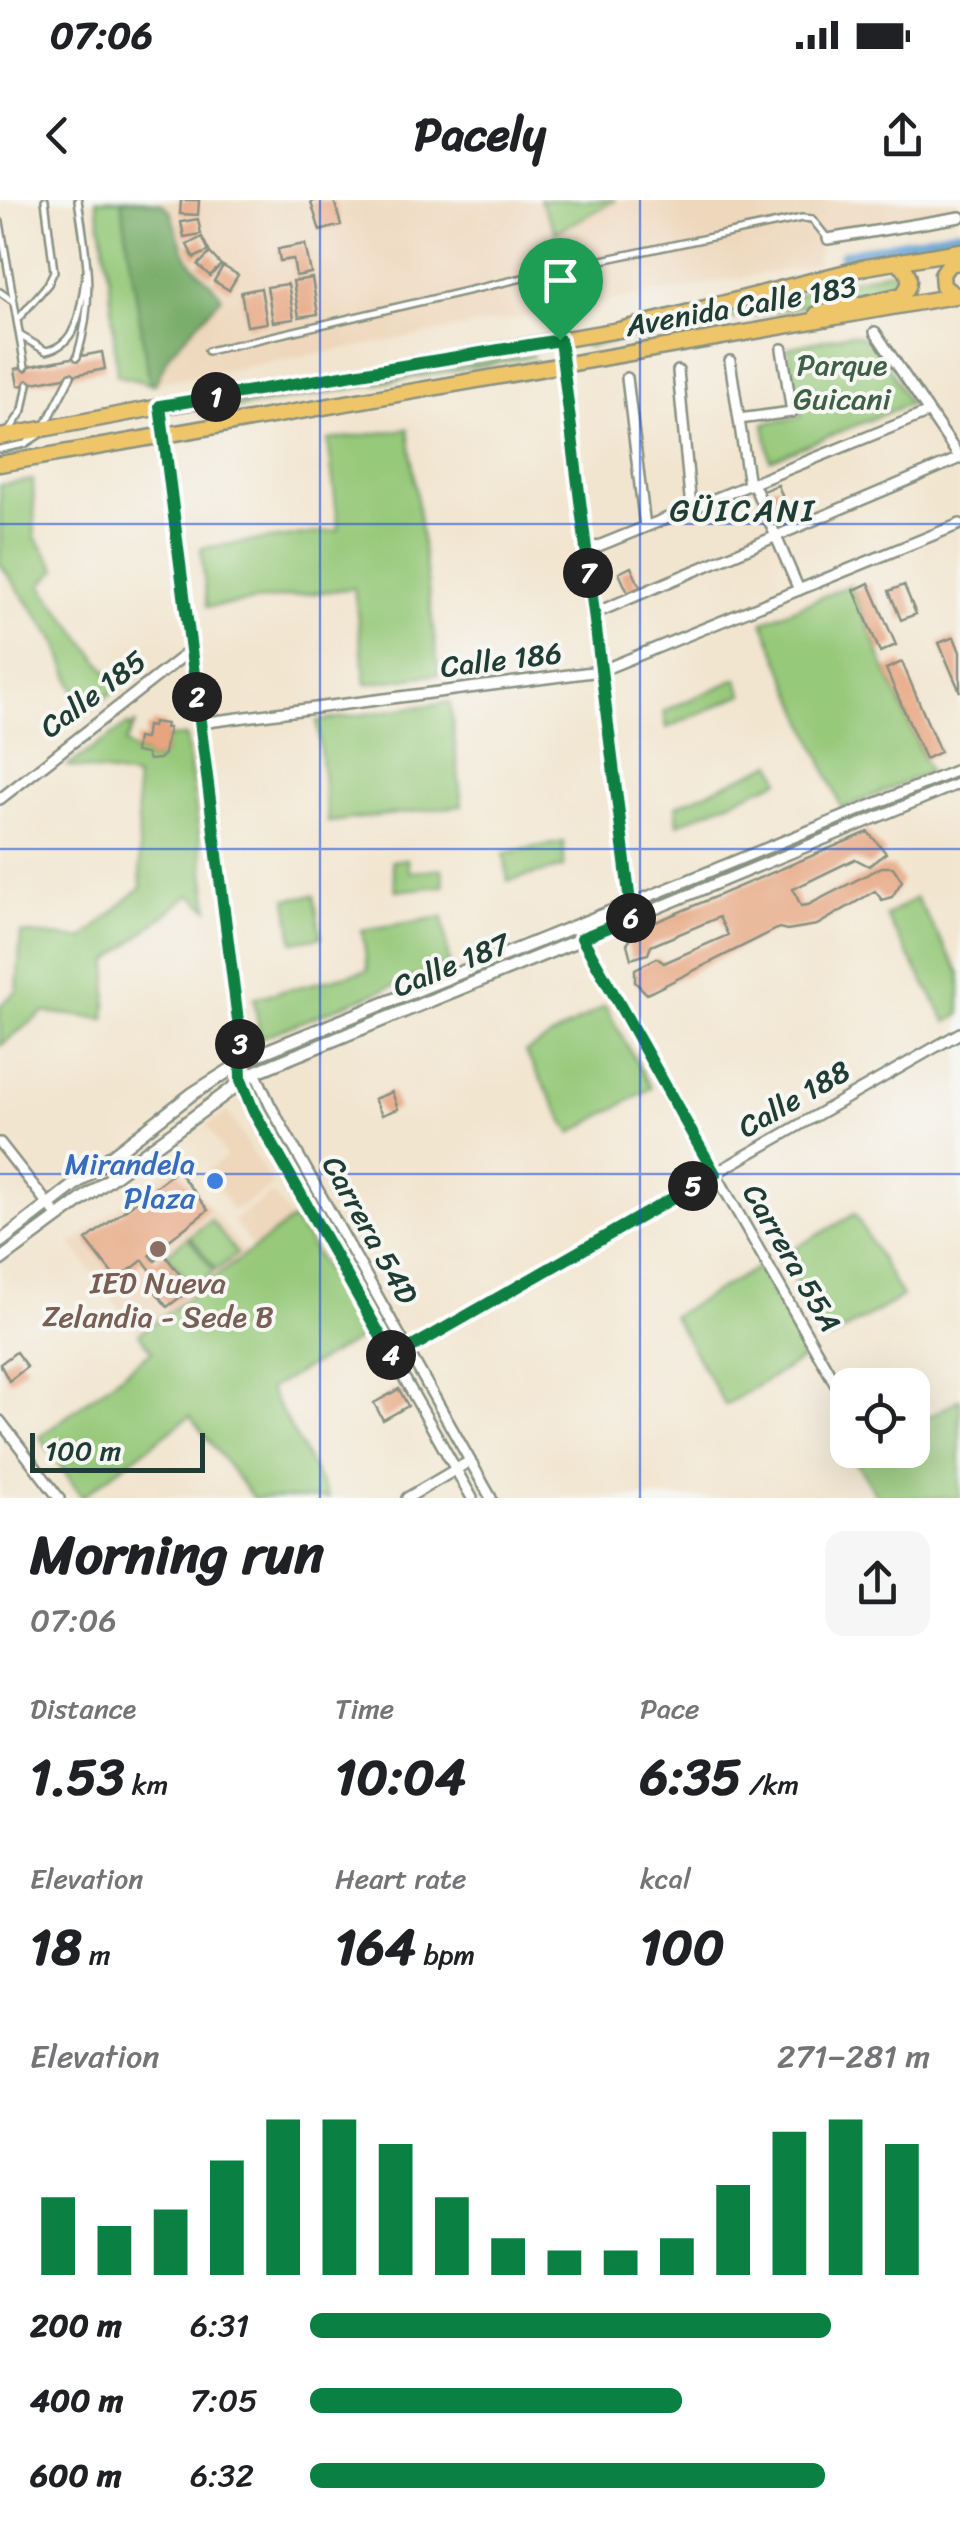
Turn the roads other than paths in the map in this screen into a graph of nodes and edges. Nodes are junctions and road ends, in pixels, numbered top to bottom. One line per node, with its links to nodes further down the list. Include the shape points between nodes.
1 (45, 200): 13 (lane, via 54,271)
2 (78, 200): 9 (lane)
3 (960, 217): 5 (street)
4 (0, 222): 12 (lane)
5 (828, 240): 19 (lane, via 802,218)
6 (960, 251): 7 (main road, Avenida Calle 183)
7 (894, 262): 14 (main road, via 909,278 902,295); 17 (main road, Avenida Calle 183)
8 (960, 262): 11 (main road, via 942,274 944,286)
9 (88, 264): 16 (lane, via 80,312 66,340 46,351); 20 (lane, via 89,305)
10 (0, 292): 12 (lane)
11 (958, 295): 14 (main road, Avenida Calle 183)
12 (14, 302): 13 (lane)
13 (17, 323): 16 (lane)
14 (779, 328): 22 (main road, Avenida Calle 183)
15 (875, 332): 29 (street)
16 (19, 334): 23 (lane)
17 (560, 340): 22 (street); 28 (main road, Avenida Calle 183)
18 (782, 349): 30 (street, via 792,412)
19 (208, 352)
20 (76, 357)
21 (730, 361): 30 (street)
22 (563, 364): 32 (main road, Avenida Calle 183); 42 (street)
23 (25, 367)
24 (678, 371): 38 (street)
25 (71, 376): 31 (lane)
26 (627, 378): 40 (street)
27 (28, 384): 33 (lane, via 20,417)
28 (160, 406): 31 (main road, Avenida Calle 183); 32 (street, Carrera 54D)
29 (929, 412): 35 (street); 37 (street)
30 (738, 419): 37 (street)
31 (44, 428): 33 (main road, Avenida Calle 183); 34 (lane, via 25,444)
32 (164, 433): 36 (main road, Avenida Calle 183); 45 (street, Carrera 54D)
33 (1, 437)
34 (0, 449)
35 (960, 458): 41 (street)
36 (0, 464)
37 (751, 484): 38 (street); 41 (street)
38 (692, 508): 40 (street)
39 (960, 524): 43 (street, Calle 186)
40 (645, 527): 42 (street)
41 (776, 537): 43 (street); 44 (street)
42 (586, 552): 44 (street)
43 (799, 590): 46 (street, Calle 186)
44 (593, 614): 46 (street)
45 (191, 650): 47 (street, Carrera 54D); 50 (street, Calle 185)
46 (600, 671): 47 (street, Calle 186); 51 (street)
47 (200, 723): 54 (street, Carrera 54D)
48 (960, 769): 51 (street, Calle 187)
49 (960, 783): 51 (street, Calle 187)
50 (2, 792)
51 (632, 911): 52 (street, Calle 187)
52 (578, 933): 54 (street, Calle 187, via 469,962); 55 (street, Calle 187, via 483,985); 58 (street, Carrera 55A)
53 (960, 1032): 58 (street, Calle 188)
54 (245, 1061): 55 (street, Carrera 54D); 56 (street, Carrera 54D); 59 (street, Calle 187)
55 (254, 1072): 56 (street, Calle 187); 63 (street, Carrera 54D)
56 (241, 1080): 60 (street, Calle 187); 64 (street, Carrera 54D)
57 (0, 1143): 59 (street)
58 (715, 1174): 63 (street, Calle 188); 65 (street, Carrera 55A)
59 (49, 1205): 60 (street); 61 (street, Calle 187)
60 (58, 1216): 62 (street, Calle 187)
61 (0, 1242)
62 (0, 1260)
63 (408, 1350): 64 (street, Calle 188); 67 (street, Carrera 54D)
64 (393, 1358): 68 (street, Carrera 54D)
65 (830, 1375)
66 (0, 1421): 69 (street)
67 (470, 1461): 68 (street); 72 (street, Carrera 54D)
68 (456, 1469): 70 (street); 71 (street, Carrera 54D)
69 (59, 1498)
70 (407, 1498)
71 (472, 1498)
72 (491, 1498)

